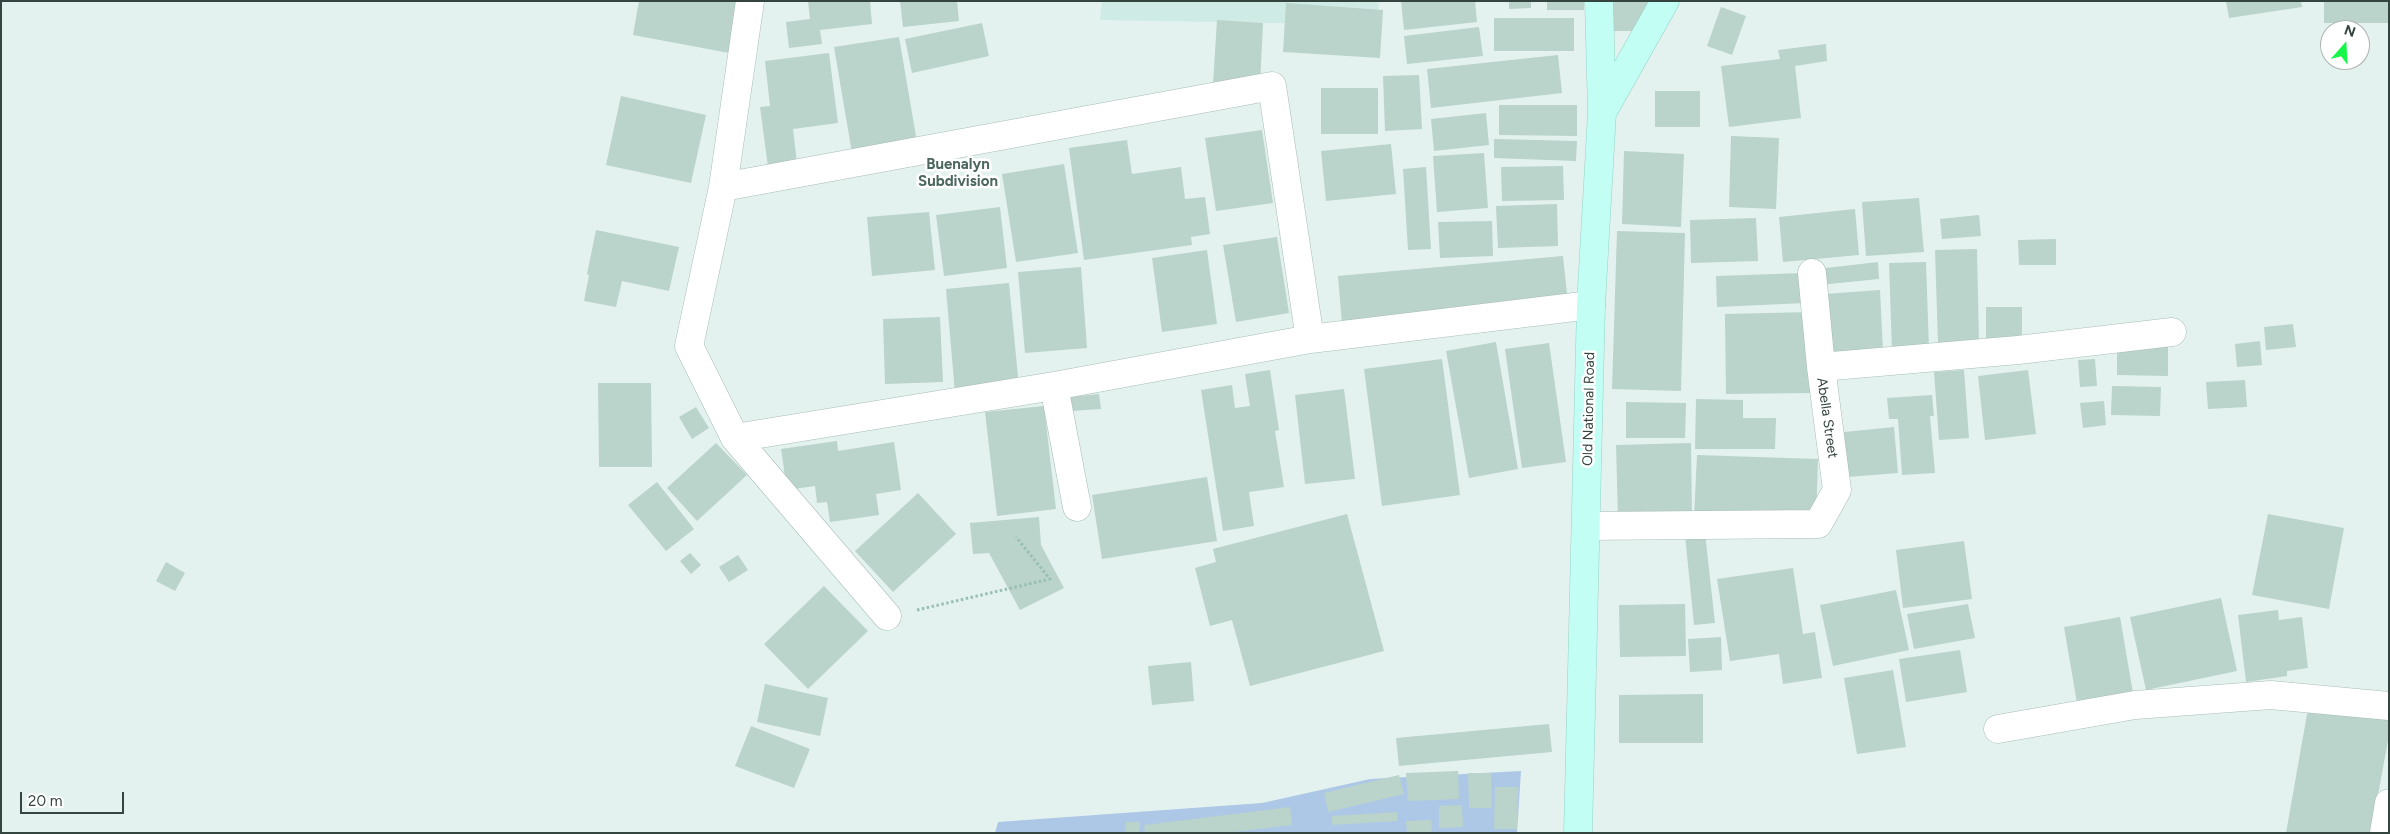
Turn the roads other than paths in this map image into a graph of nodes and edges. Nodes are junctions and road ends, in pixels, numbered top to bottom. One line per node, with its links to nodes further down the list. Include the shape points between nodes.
1 (750, 1): 5 (street)
2 (1599, 1): 4 (main road)
3 (1665, 1): 4 (main road, Old National Road)
4 (1602, 113): 7 (main road, Old National Road)
5 (723, 187): 9 (street, via 1272,86); 12 (street, via 689,346)
6 (1812, 273): 10 (street)
7 (1591, 306): 9 (street); 14 (main road, Old National Road)
8 (2172, 332): 10 (street, Abella Street, via 2018,350)
9 (1310, 338): 11 (street)
10 (1821, 367): 14 (street, Abella Street, via 1837,490 1818,524)
11 (1054, 386): 12 (street); 13 (street)
12 (735, 438): 15 (street)
13 (1077, 507)
14 (1587, 526): 19 (main road, Old National Road)
15 (887, 616)
16 (2389, 706): 17 (street, via 2271,695 2136,705)
17 (1998, 729)
18 (2389, 803): 20 (street)
19 (1578, 833)
20 (2384, 833)

